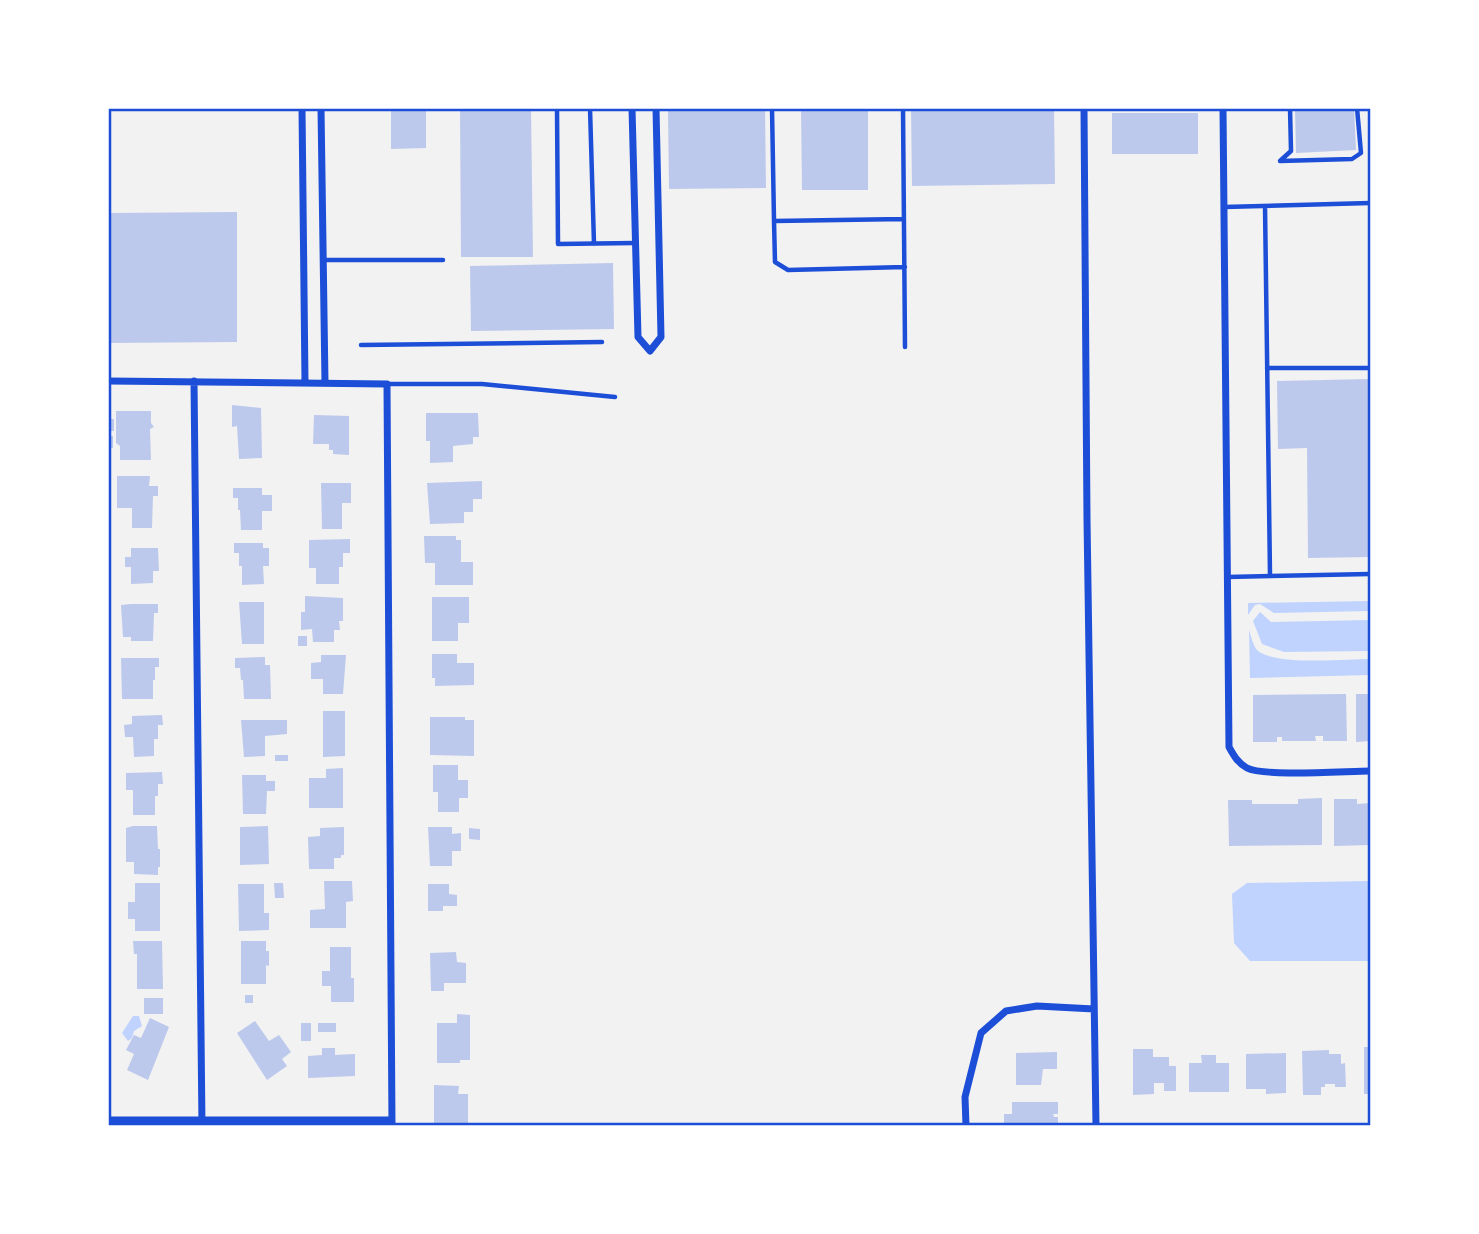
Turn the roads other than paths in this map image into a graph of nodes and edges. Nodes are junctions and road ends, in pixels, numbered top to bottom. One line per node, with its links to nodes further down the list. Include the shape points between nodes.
1 (302, 108): 30 (street)
2 (321, 108): 20 (street)
3 (557, 108): 19 (lane, via 558,244)
4 (590, 108): 19 (lane)
5 (632, 108): 18 (street)
6 (656, 108): 18 (street, via 661,337 650,351 638,338)
7 (772, 108): 17 (lane)
8 (903, 108): 16 (lane)
9 (1084, 108): 38 (street)
10 (1223, 108): 15 (street)
11 (1290, 108): 12 (lane, via 1291,151 1280,161 1352,159 1361,153)
12 (1357, 108)
13 (1370, 202): 14 (lane)
14 (1265, 206): 15 (lane); 26 (lane)
15 (1224, 207): 36 (street)
16 (904, 219): 17 (lane); 22 (lane)
17 (774, 221): 22 (lane, via 775,262 788,270)
18 (636, 243): 19 (lane)
19 (594, 244)
20 (324, 260): 21 (lane); 31 (street)
21 (443, 260)
22 (905, 267): 25 (lane)
23 (602, 342): 24 (lane)
24 (361, 345)
25 (905, 347)
26 (1267, 368): 27 (lane); 35 (lane)
27 (1370, 368)
28 (108, 381): 29 (street)
29 (194, 381): 30 (street); 40 (street)
30 (305, 382): 31 (street)
31 (325, 383): 32 (street)
32 (387, 384): 33 (lane, via 482,384); 41 (street)
33 (615, 397)
34 (1370, 574): 35 (lane)
35 (1270, 575): 36 (lane)
36 (1227, 577): 37 (street, via 1227,732 1237,761 1250,769 1272,772)
37 (1370, 771)
38 (1094, 1009): 42 (street, via 1037,1006 1006,1011 981,1033 965,1097); 43 (street)
39 (108, 1120): 40 (street)
40 (202, 1123): 41 (street)
41 (392, 1123)
42 (966, 1125)
43 (1096, 1125)

